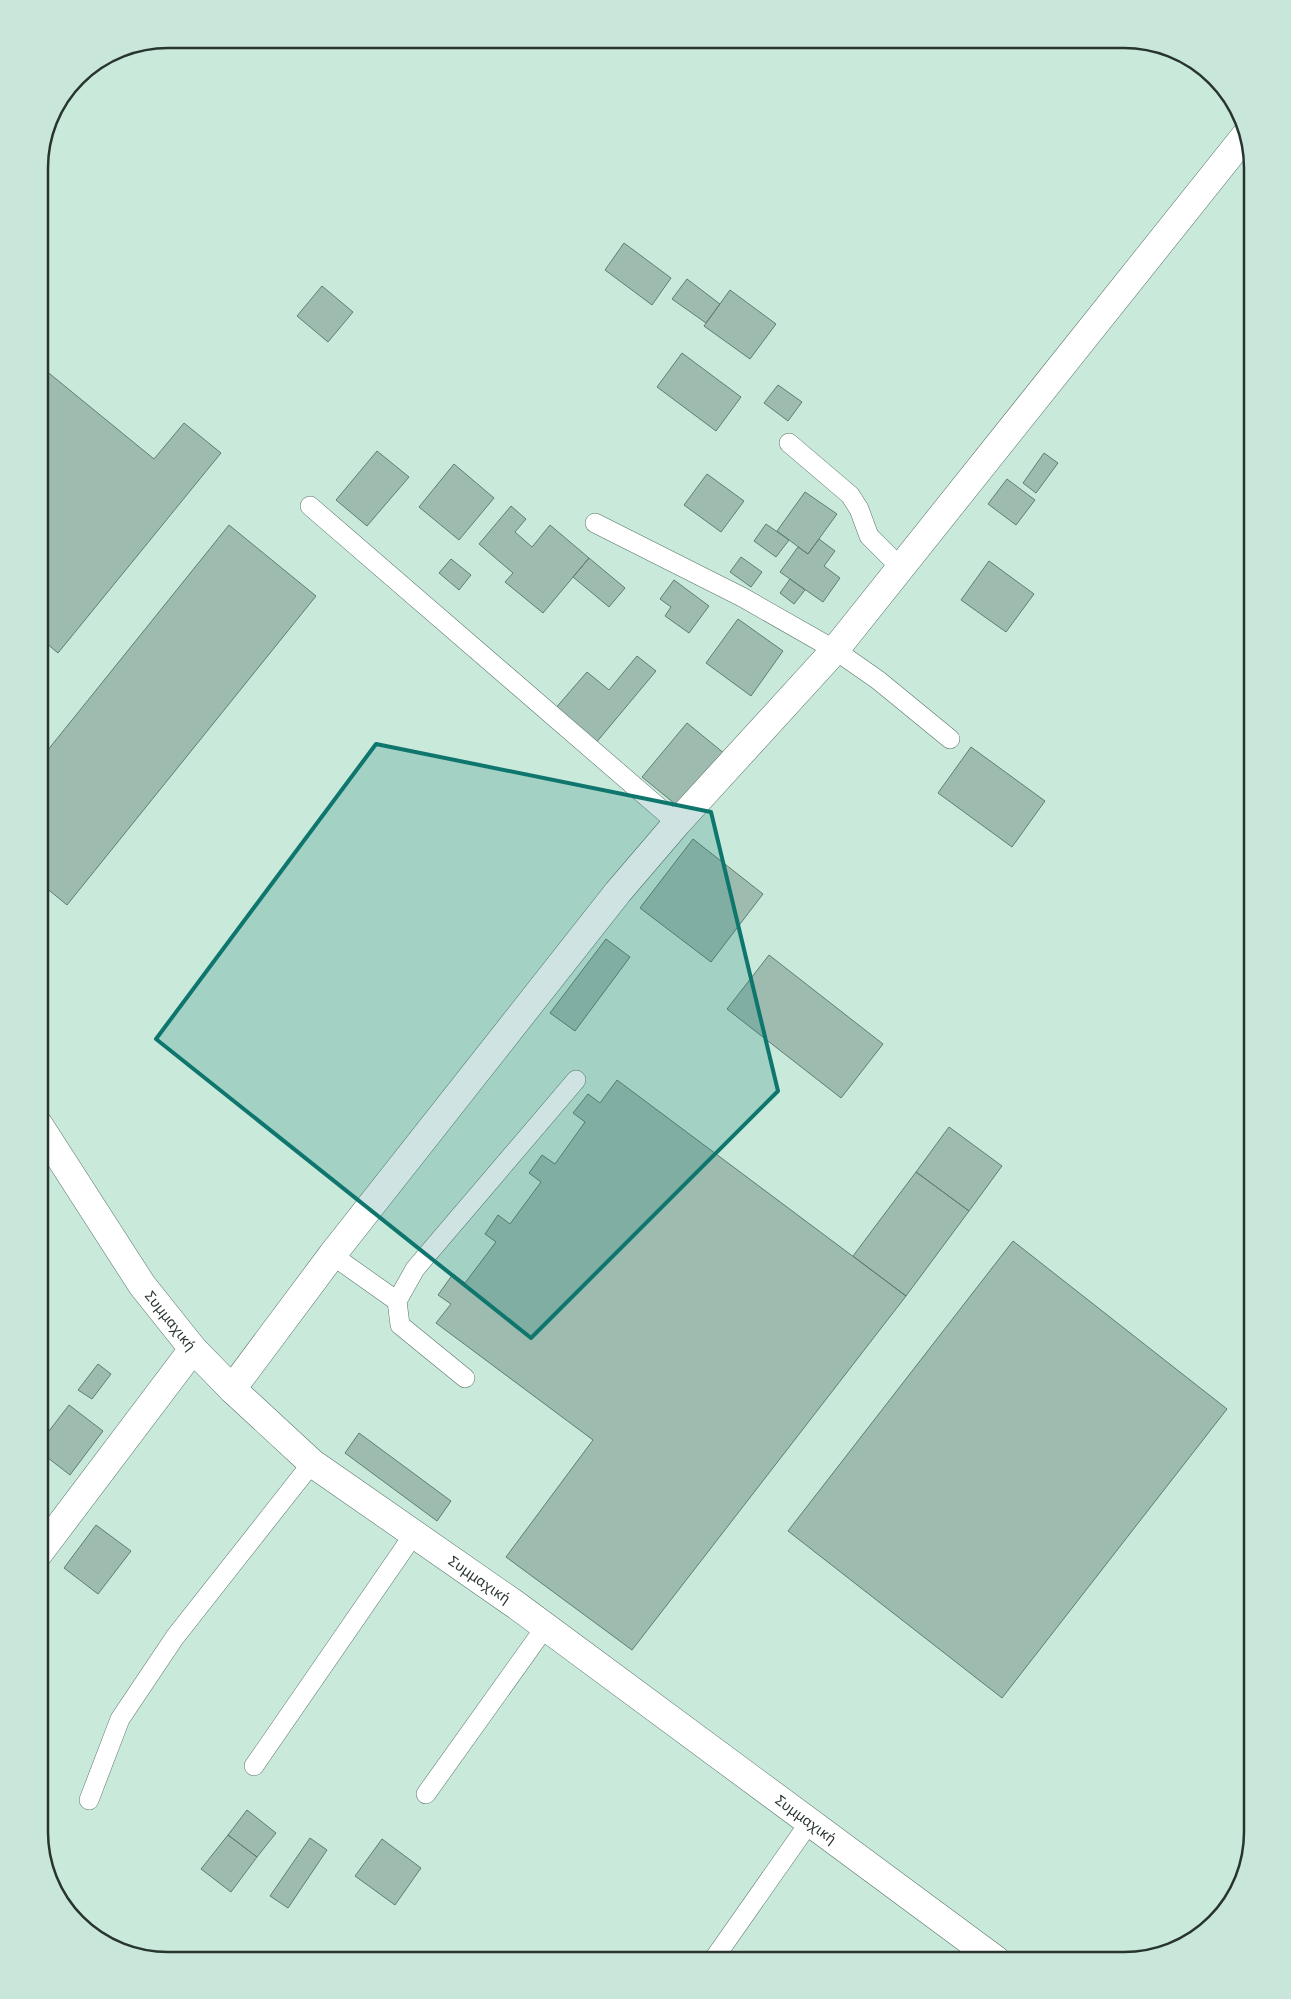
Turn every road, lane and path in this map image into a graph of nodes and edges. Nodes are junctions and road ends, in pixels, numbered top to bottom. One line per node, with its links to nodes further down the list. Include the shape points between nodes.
1 (1240, 142): 5 (street)
2 (789, 443): 5 (lane, via 850,495 869,536)
3 (310, 506): 8 (lane)
4 (596, 523): 6 (lane, via 742,597)
5 (901, 568): 6 (street)
6 (835, 650): 7 (lane, via 878,680); 8 (street)
7 (950, 739)
8 (676, 823): 11 (street)
9 (576, 1080): 12 (lane, via 415,1269)
10 (48, 1139): 13 (street, Συμμαχική, via 142,1285)
11 (332, 1255): 12 (lane); 15 (street)
12 (397, 1301): 14 (lane, via 400,1325)
13 (194, 1349): 15 (street, Συμμαχική); 18 (street)
14 (465, 1378)
15 (232, 1389): 16 (street, Συμμαχική)
16 (312, 1463): 17 (street, Συμμαχική); 22 (lane, via 175,1637 120,1719)
17 (414, 1534): 19 (street, Συμμαχική); 20 (lane)
18 (48, 1541)
19 (546, 1626): 21 (lane); 23 (street, Συμμαχική)
20 (254, 1766)
21 (426, 1794)
22 (89, 1800)
23 (809, 1823): 24 (lane); 25 (street, Συμμαχική)
24 (719, 1952)
25 (985, 1952)

